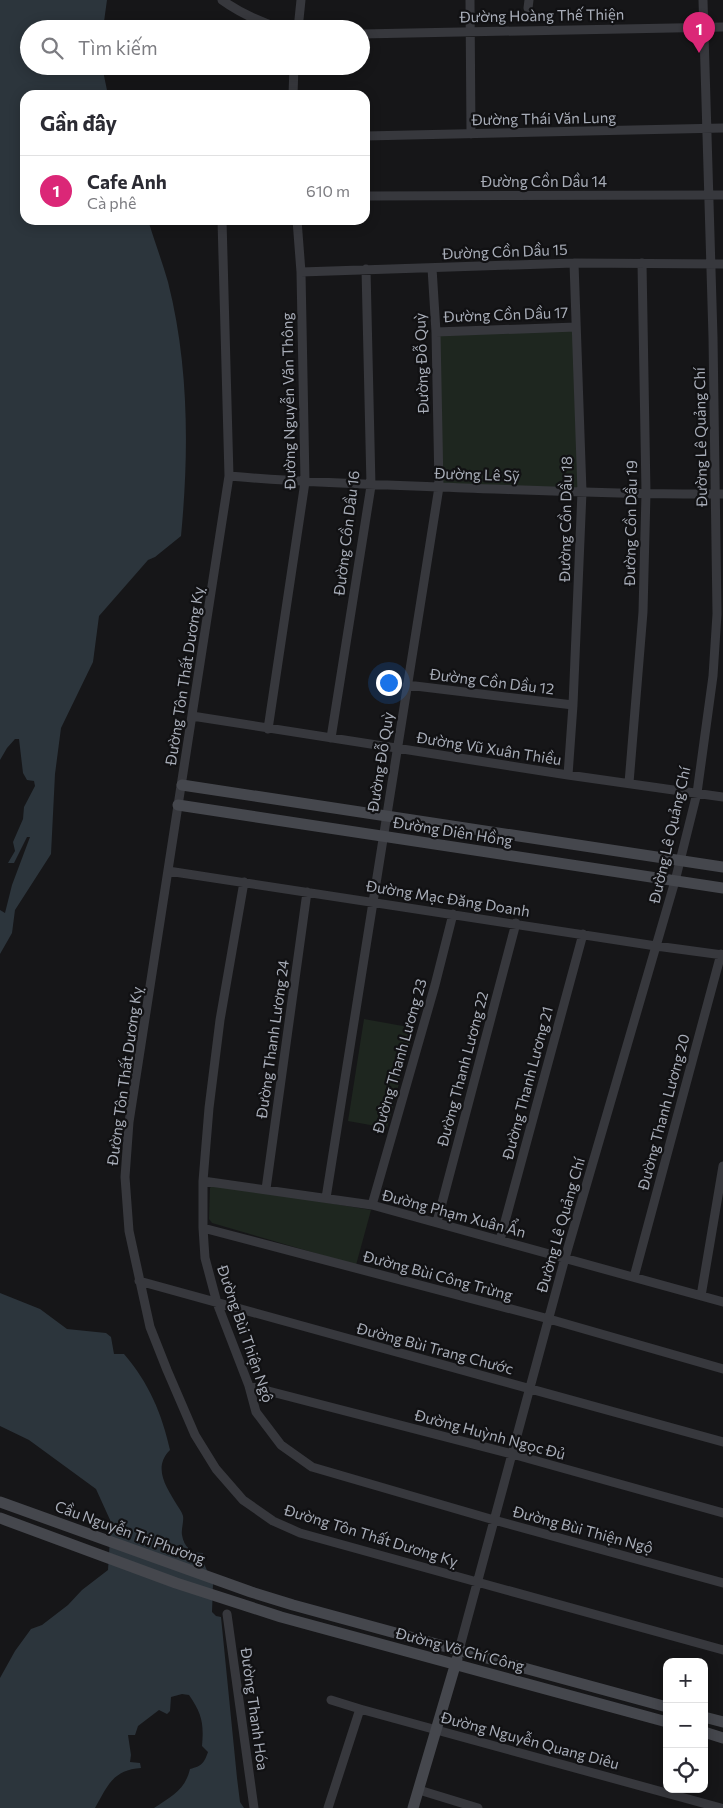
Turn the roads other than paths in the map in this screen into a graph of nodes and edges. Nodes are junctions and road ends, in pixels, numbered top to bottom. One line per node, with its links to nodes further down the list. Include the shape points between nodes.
1 (222, 0): 5 (street)
2 (301, 0): 6 (street)
3 (470, 0): 9 (street)
4 (703, 0): 7 (street, Đường Lê Quảng Chí)
5 (257, 20)
6 (299, 20)
7 (703, 27): 8 (street, Đường Hoàng Thế Thiện); 9 (street, Đường Hoàng Thế Thiện); 13 (street, Đường Lê Quảng Chí)
8 (723, 27)
9 (470, 31): 10 (street, Đường Hoàng Thế Thiện); 15 (street)
10 (370, 34)
11 (294, 75): 12 (street)
12 (293, 90)
13 (707, 128): 14 (street, Đường Thái Văn Lung); 15 (street, Đường Thái Văn Lung); 19 (street, Đường Lê Quảng Chí)
14 (723, 128)
15 (471, 134): 16 (street, Đường Thái Văn Lung)
16 (370, 136)
17 (723, 195): 19 (street, Đường Cồn Dầu 14)
18 (370, 196): 19 (street, Đường Cồn Dầu 14)
19 (710, 196): 24 (street, Đường Lê Quảng Chí)
20 (222, 225): 33 (street, Đường Tôn Thất Dương Kỵ)
21 (297, 225): 28 (street, Đường Nguyễn Văn Thông)
22 (574, 263): 23 (street, Đường Cồn Dầu 15); 26 (street, Đường Cồn Dầu 15); 29 (street, Đường Cồn Dầu 18)
23 (642, 263): 24 (street, Đường Cồn Dầu 15); 38 (street, Đường Cồn Dầu 19)
24 (710, 264): 25 (street, Đường Cồn Dầu 15); 31 (street, Đường Lê Quảng Chí)
25 (723, 264)
26 (432, 268): 27 (street, Đường Cồn Dầu 15); 30 (street, Đường Đỗ Quỳ)
27 (366, 269): 28 (street, Đường Cồn Dầu 15); 35 (street, Đường Cồn Dầu 16)
28 (301, 272): 34 (street, Đường Nguyễn Văn Thông)
29 (576, 327): 30 (street, Đường Cồn Dầu 17); 37 (street, Đường Cồn Dầu 18)
30 (436, 332): 36 (street, Đường Đỗ Quỳ)
31 (718, 337): 32 (street, Đường Lê Quảng Chí)
32 (718, 414): 39 (street, Đường Lê Quảng Chí)
33 (230, 476): 34 (street, Đường Lê Sỹ); 42 (street, Đường Tôn Thất Dương Kỵ)
34 (306, 482): 35 (street, Đường Lê Sỹ); 43 (street, Đường Nguyễn Văn Thông)
35 (371, 486): 36 (street, Đường Lê Sỹ); 44 (street, Đường Cồn Dầu 16)
36 (439, 487): 37 (street, Đường Lê Sỹ); 40 (street, Đường Đỗ Quỳ)
37 (582, 492): 38 (street, Đường Lê Sỹ); 41 (street, Đường Cồn Dầu 18)
38 (646, 493): 39 (street, Đường Lê Sỹ); 47 (street, Đường Cồn Dầu 19, via 643,612)
39 (719, 494): 49 (street, Đường Lê Quảng Chí, via 713,676)
40 (407, 685): 41 (street, Đường Cồn Dầu 12); 45 (street, Đường Đỗ Quỳ)
41 (573, 706): 46 (street, Đường Cồn Dầu 18)
42 (192, 716): 43 (street, Đường Vũ Xuân Thiều); 48 (street, Đường Tôn Thất Dương Kỵ)
43 (268, 729): 44 (street, Đường Vũ Xuân Thiều)
44 (331, 738): 45 (street, Đường Vũ Xuân Thiều)
45 (398, 748): 46 (street, Đường Vũ Xuân Thiều); 52 (street, Đường Đỗ Quỳ)
46 (568, 775): 47 (street, Đường Vũ Xuân Thiều)
47 (629, 783): 49 (street, Đường Vũ Xuân Thiều)
48 (182, 785): 51 (street, Đường Tôn Thất Dương Kỵ); 52 (main road, Đường Diên Hồng)
49 (697, 793): 50 (street, Đường Vũ Xuân Thiều); 54 (street, Đường Lê Quảng Chí)
50 (723, 797)
51 (178, 806): 53 (main road, Đường Diên Hồng); 56 (street, Đường Tôn Thất Dương Kỵ)
52 (386, 816): 53 (street, Đường Đỗ Quỳ); 54 (main road, Đường Diên Hồng)
53 (383, 836): 57 (main road, Đường Diên Hồng); 61 (street, Đường Đỗ Quỳ)
54 (679, 860): 55 (main road, Đường Diên Hồng); 57 (street, Đường Lê Quảng Chí)
55 (723, 867)
56 (168, 871): 58 (street, Đường Mạc Đăng Doanh); 77 (street, Đường Tôn Thất Dương Kỵ, via 129,1122 125,1177 129,1231)
57 (675, 881): 59 (main road, Đường Diên Hồng); 65 (street, Đường Lê Quảng Chí)
58 (244, 882): 60 (street, Đường Mạc Đăng Doanh); 68 (street, Đường Bùi Thiện Ngộ, via 220,1020)
59 (723, 888)
60 (307, 892): 61 (street, Đường Mạc Đăng Doanh); 69 (street, Đường Thanh Lương 24)
61 (374, 902): 62 (street, Đường Mạc Đăng Doanh); 70 (street, Đường Đỗ Quỳ)
62 (453, 914): 63 (street, Đường Mạc Đăng Doanh); 71 (street, Đường Thanh Lương 23)
63 (516, 923): 64 (street, Đường Mạc Đăng Doanh); 72 (street, Đường Thanh Lương 22)
64 (583, 934): 65 (street, Đường Mạc Đăng Doanh); 74 (street, Đường Thanh Lương 21)
65 (656, 946): 66 (street, Đường Mạc Đăng Doanh); 75 (street, Đường Lê Quảng Chí)
66 (722, 954): 76 (street, Đường Thanh Lương 20)
67 (723, 1166): 78 (street)
68 (203, 1181): 69 (street, Đường Phạm Xuân Ẩn); 73 (street, Đường Bùi Thiện Ngộ)
69 (266, 1189): 70 (street, Đường Phạm Xuân Ẩn)
70 (326, 1198): 71 (street, Đường Phạm Xuân Ẩn)
71 (372, 1206): 72 (street, Đường Phạm Xuân Ẩn)
72 (437, 1222): 74 (street, Đường Phạm Xuân Ẩn)
73 (203, 1228): 80 (street, Đường Bùi Thiện Ngộ, via 206,1258); 81 (street, Đường Bùi Công Trừng)
74 (500, 1240): 75 (street, Đường Phạm Xuân Ẩn)
75 (565, 1258): 76 (street, Đường Phạm Xuân Ẩn); 81 (street, Đường Lê Quảng Chí)
76 (634, 1277): 78 (street, Đường Phạm Xuân Ẩn)
77 (139, 1282): 80 (street, Đường Bùi Trang Chước); 92 (street, Đường Tôn Thất Dương Kỵ, via 150,1327 195,1435 216,1469 243,1500 273,1521 300,1532)
78 (701, 1296): 79 (street, Đường Phạm Xuân Ẩn)
79 (723, 1302)
80 (217, 1303): 83 (street, Đường Bùi Thiện Ngộ); 84 (street, Đường Bùi Trang Chước)
81 (548, 1319): 82 (street, Đường Bùi Công Trừng); 84 (street, Đường Lê Quảng Chí)
82 (723, 1369)
83 (249, 1386): 86 (street, Đường Huỳnh Ngọc Đủ); 90 (street, Đường Bùi Thiện Ngộ, via 256,1412 281,1445 312,1467)
84 (530, 1389): 85 (street, Đường Bùi Trang Chước); 86 (street, Đường Lê Quảng Chí)
85 (723, 1442)
86 (512, 1454): 88 (street, Đường Huỳnh Ngọc Đủ); 90 (street, Đường Lê Quảng Chí)
87 (0, 1502): 93 (main road, Cầu Nguyễn Tri Phương)
88 (723, 1513)
89 (0, 1518): 94 (main road, Cầu Nguyễn Tri Phương)
90 (494, 1520): 91 (street, Đường Bùi Thiện Ngộ); 92 (street, Đường Lê Quảng Chí)
91 (723, 1582)
92 (478, 1583): 96 (street, Đường Lê Quảng Chí); 97 (street, Đường Tôn Thất Dương Kỵ)
93 (251, 1592): 96 (main road, Đường Võ Chí Công)
94 (246, 1606): 98 (main road, Đường Võ Chí Công)
95 (227, 1614): 109 (street, Đường Thanh Hóa)
96 (459, 1650): 98 (main road); 100 (main road, Đường Võ Chí Công)
97 (723, 1650)
98 (455, 1664): 103 (main road, Đường Võ Chí Công); 105 (main road)
99 (332, 1700): 101 (street, Đường Nguyễn Quang Diêu)
100 (663, 1706)
101 (360, 1709): 105 (street, Đường Nguyễn Quang Diêu); 110 (street)
102 (708, 1718): 104 (main road)
103 (663, 1721)
104 (723, 1722)
105 (435, 1729): 108 (main road); 113 (street, Đường Nguyễn Quang Diêu)
106 (708, 1733): 107 (main road)
107 (723, 1738)
108 (419, 1790): 111 (main road); 112 (street)
109 (254, 1808)
110 (328, 1808)
111 (414, 1808)
112 (478, 1808)
113 (721, 1808)

